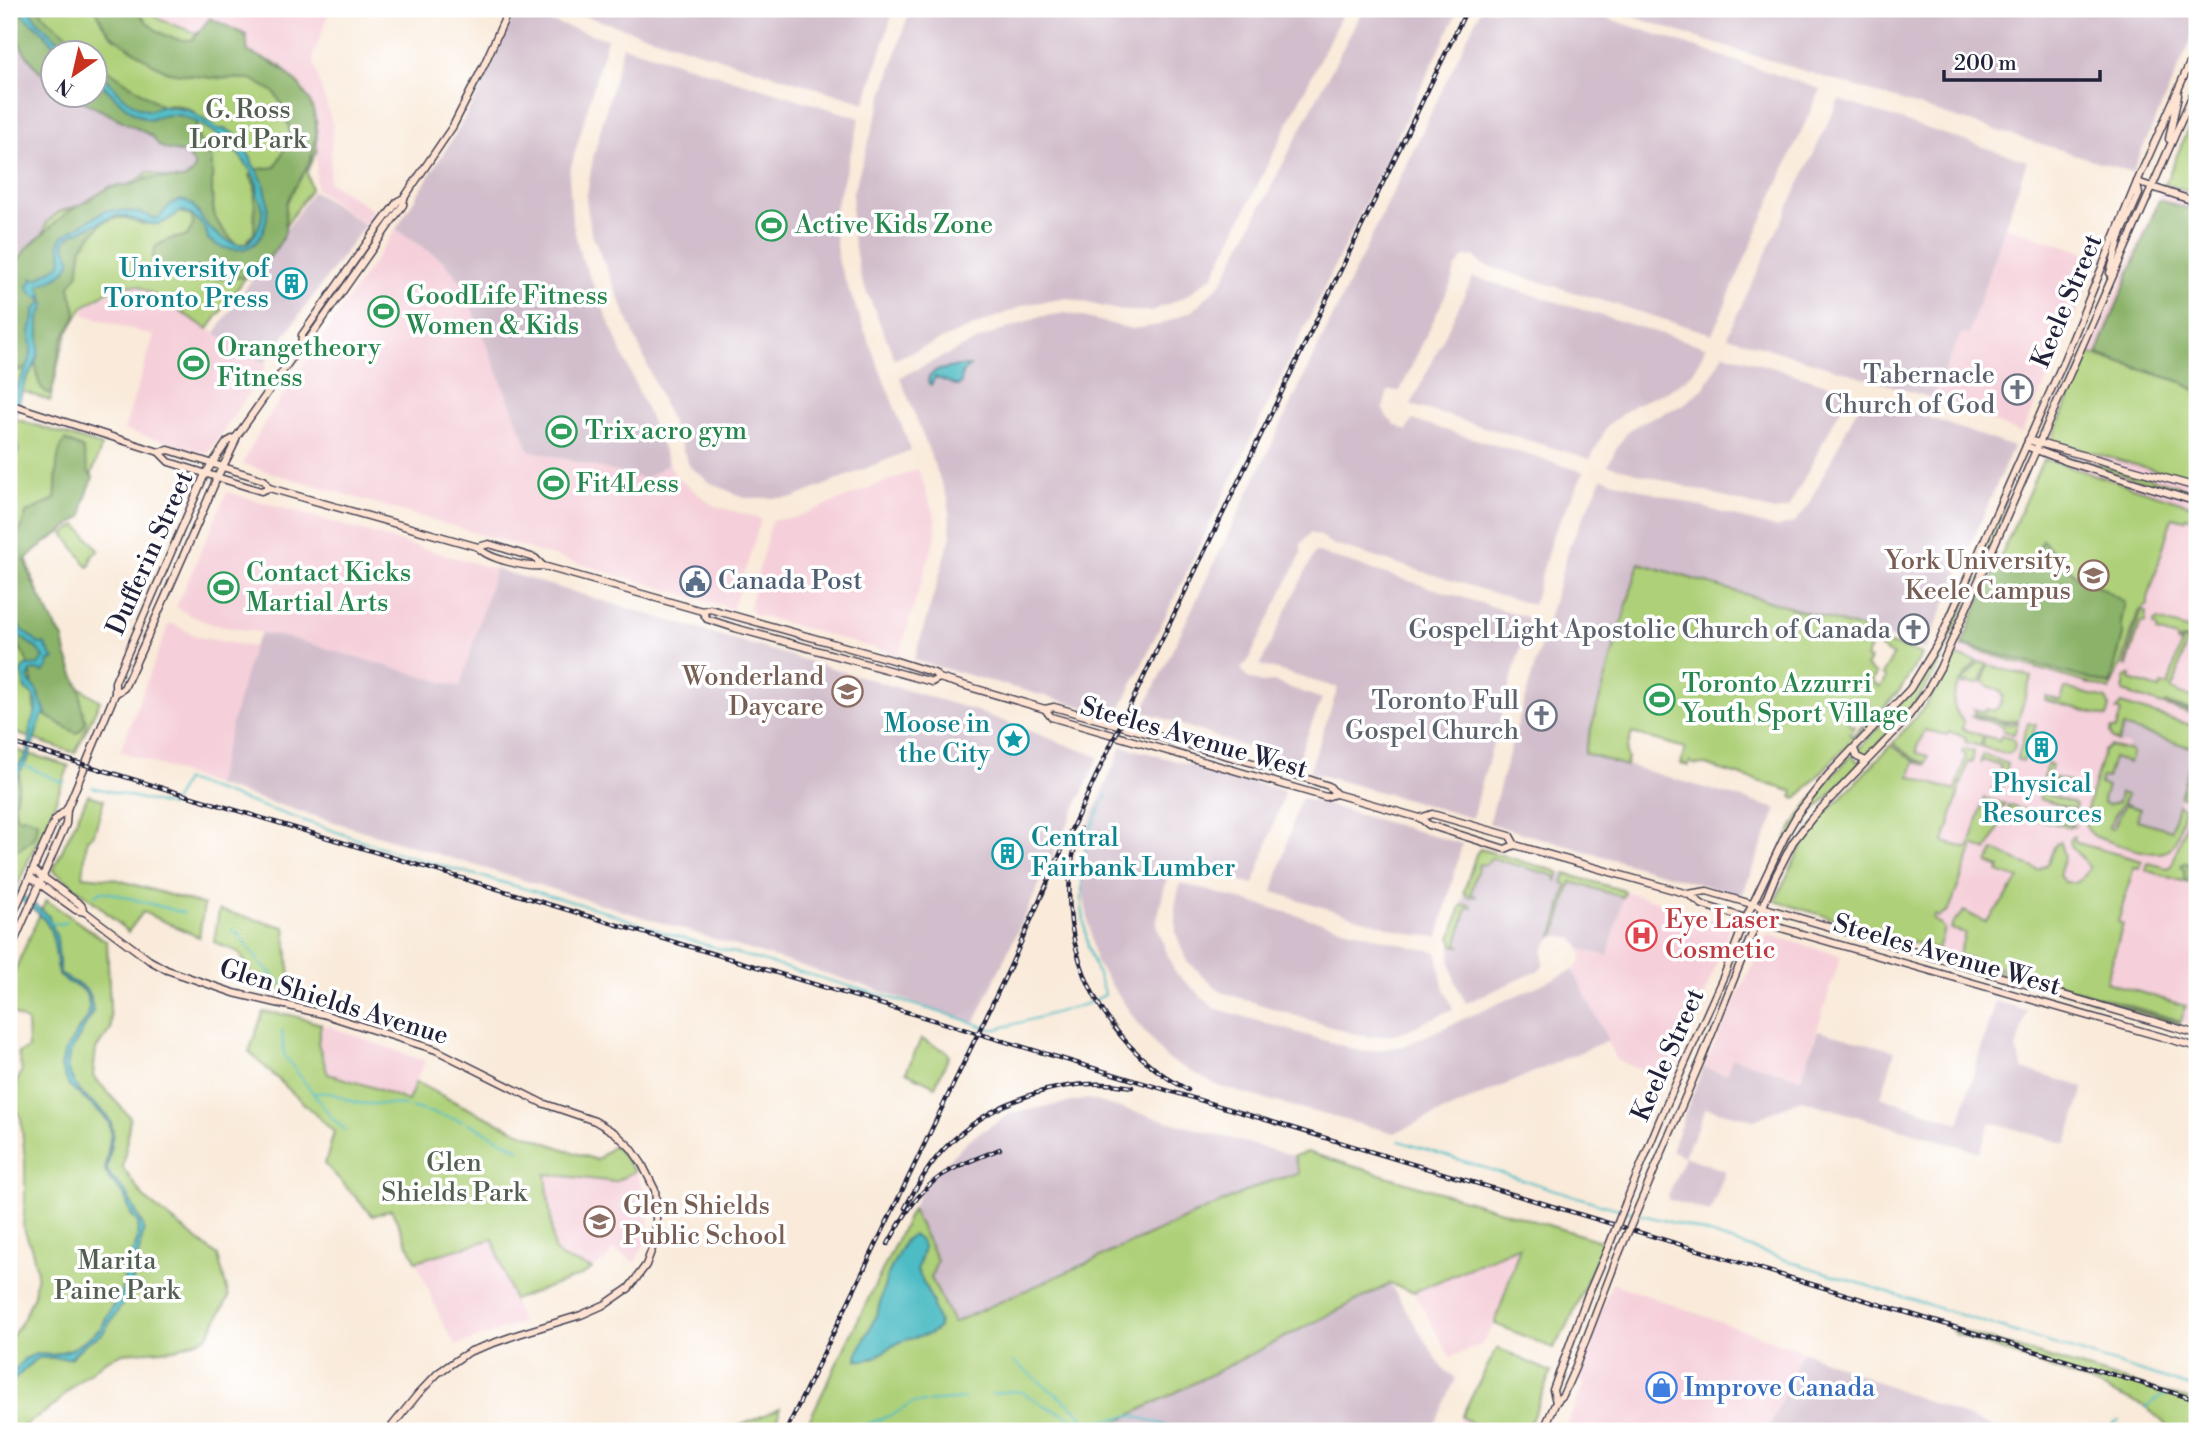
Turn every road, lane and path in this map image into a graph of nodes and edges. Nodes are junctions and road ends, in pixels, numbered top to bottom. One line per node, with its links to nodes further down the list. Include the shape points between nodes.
1 (509, 9): 10 (main road, Dufferin Street, via 453,126 403,205)
2 (2197, 47): 4 (main road, Keele Street)
3 (2197, 85): 6 (main road, Keele Street)
4 (2180, 86): 5 (main road, Keele Street); 6 (main road, via 2170,137)
5 (2137, 182): 6 (main road); 8 (main road, via 2139,194 2120,237); 11 (main road, Keele Street)
6 (2151, 187): 7 (main road); 8 (main road, Keele Street)
7 (2197, 202)
8 (2105, 293): 12 (main road, Keele Street)
9 (9, 404): 13 (main road, Steeles Avenue West)
10 (237, 436): 14 (main road, Dufferin Street); 15 (main road, Dufferin Street)
11 (2027, 443): 12 (main road); 23 (main road, Keele Street)
12 (2037, 447): 18 (main road); 20 (main road); 24 (main road, Keele Street)
13 (159, 452): 14 (main road, Steeles Avenue West, via 169,450); 16 (main road, Steeles Avenue West, via 169,462)
14 (211, 464): 15 (main road, Steeles Avenue West); 16 (main road, Dufferin Street)
15 (221, 468): 17 (main road, Dufferin Street); 19 (main road, Steeles Avenue West, via 264,480)
16 (205, 474): 17 (main road, Steeles Avenue West); 29 (main road, Dufferin Street, via 115,682)
17 (217, 477): 19 (main road, Steeles Avenue West, via 261,491); 29 (main road, Dufferin Street, via 124,688)
18 (2197, 487)
19 (269, 488): 21 (main road, Steeles Avenue West)
20 (2197, 502)
21 (478, 547): 22 (main road, Steeles Avenue West, via 482,553); 22 (main road, Steeles Avenue West, via 489,544 535,558)
22 (542, 566): 25 (main road, Steeles Avenue West)
23 (1971, 570): 24 (main road); 31 (main road, Keele Street, via 1920,675)
24 (1982, 576): 32 (main road, Keele Street, via 1934,680 1906,721)
25 (702, 611): 26 (main road, Steeles Avenue West); 27 (main road, Steeles Avenue West, via 707,619)
26 (738, 617): 27 (main road); 28 (main road, Steeles Avenue West)
27 (735, 628): 28 (main road, Steeles Avenue West, via 932,682)
28 (940, 678): 30 (main road, Steeles Avenue West)
29 (115, 694): 34 (main road, Dufferin Street)
30 (1045, 709): 33 (main road, Steeles Avenue West, via 1054,707 1299,776 1329,786); 33 (main road, Steeles Avenue West, via 1051,717 1326,797)
31 (1854, 749): 32 (main road, via 1857,757); 40 (main road, Keele Street, via 1797,813)
32 (1866, 761): 41 (main road, Keele Street, via 1802,830)
33 (1336, 794): 35 (main road, Steeles Avenue West)
34 (67, 809): 37 (main road, Dufferin Street, via 55,820); 38 (main road, Dufferin Street, via 66,824)
35 (1420, 818): 36 (main road, Steeles Avenue West, via 1505,849); 36 (main road, Steeles Avenue West, via 1432,814 1510,836)
36 (1515, 845): 39 (main road, Steeles Avenue West)
37 (31, 873): 38 (main road, Glen Shields Avenue); 43 (main road, Dufferin Street)
38 (42, 881): 45 (main road, Dufferin Street); 49 (main road, Glen Shields Avenue, via 76,910 167,970 436,1050 542,1103 594,1121 615,1133 642,1164 655,1191 656,1238 646,1265 629,1288 581,1315 471,1351 438,1373)
39 (1688, 894): 40 (main road, Steeles Avenue West, via 1707,891); 42 (main road, Steeles Avenue West, via 1703,905)
40 (1752, 904): 41 (main road, Steeles Avenue West); 42 (main road, Keele Street)
41 (1762, 908): 44 (main road, Keele Street); 46 (main road, Steeles Avenue West)
42 (1746, 918): 44 (main road, Steeles Avenue West); 48 (main road, Keele Street, bridge, via 1584,1306 1553,1390)
43 (10, 921)
44 (1757, 921): 47 (main road, Steeles Avenue West); 48 (main road, Keele Street, bridge, via 1563,1395)
45 (9, 953)
46 (2197, 1034)
47 (2197, 1047)
48 (1556, 1402): 50 (main road, Keele Street)
49 (388, 1431)
50 (1543, 1431)

